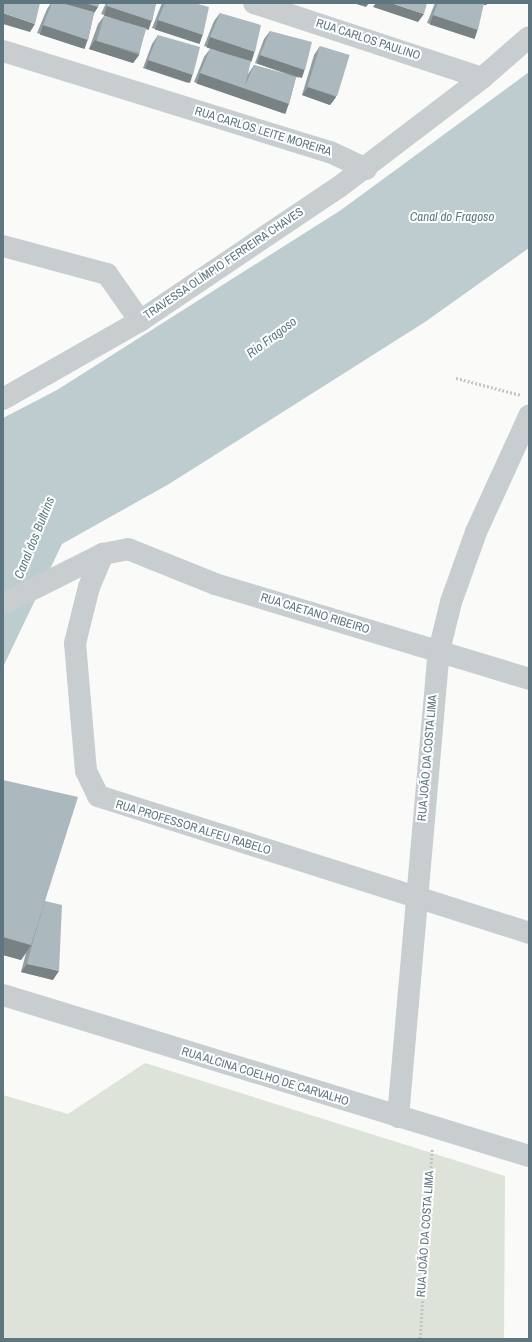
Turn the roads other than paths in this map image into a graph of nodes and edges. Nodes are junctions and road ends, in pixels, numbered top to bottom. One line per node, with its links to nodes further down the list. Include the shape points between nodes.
1 (254, 3): 4 (street, RUA CARLOS PAULINO)
2 (529, 37): 4 (street)
3 (3, 51): 5 (street, RUA CARLOS LEITE MOREIRA, via 330,152)
4 (482, 78): 5 (street)
5 (366, 169): 7 (street, TRAVESSA OLÍMPIO FERREIRA CHAVES)
6 (3, 246): 7 (street, TRAVESSA OLÍMPIO FERREIRA CHAVES, via 107,274)
7 (140, 321): 8 (street)
8 (3, 399)
9 (529, 416): 12 (street, RUA JOÃO DA COSTA LIMA, via 476,532 451,602)
10 (103, 554): 11 (street, RUA CAETANO RIBEIRO); 12 (street, RUA CAETANO RIBEIRO, via 137,550 215,584); 14 (street, RUA PROFESSOR ALFEU RABELO, via 89,588 75,643 86,771 98,796)
11 (3, 604)
12 (439, 651): 13 (street, RUA CAETANO RIBEIRO); 14 (street, RUA JOÃO DA COSTA LIMA)
13 (529, 679)
14 (418, 899): 15 (street, RUA PROFESSOR ALFEU RABELO); 17 (street, RUA JOÃO DA COSTA LIMA)
15 (529, 933)
16 (3, 995): 17 (street, RUA ALCINA COELHO DE CARVALHO)
17 (398, 1117): 18 (street, RUA ALCINA COELHO DE CARVALHO)
18 (529, 1156)

